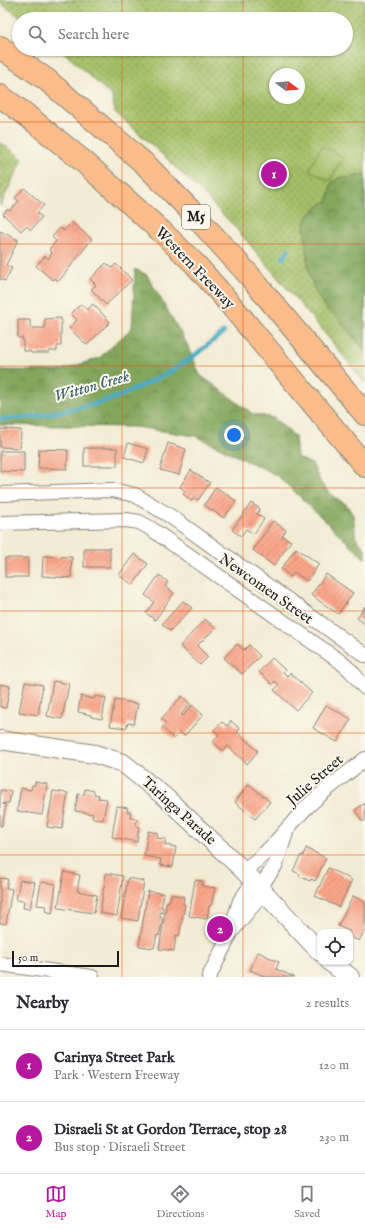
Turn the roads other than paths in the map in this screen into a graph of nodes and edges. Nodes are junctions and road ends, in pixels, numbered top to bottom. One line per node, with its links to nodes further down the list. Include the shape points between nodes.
1 (0, 47): 2 (highway, M5)
2 (12, 55)
3 (13, 56): 5 (highway, M5, via 47,80 145,164 248,274)
4 (0, 96): 6 (highway, Western Freeway / M5, via 84,162 194,264)
5 (365, 414)
6 (365, 466)
7 (0, 494): 8 (street, Newcomen Street, via 112,490 130,493)
8 (149, 503): 10 (street); 11 (street, Newcomen Street, via 177,520)
9 (0, 523): 10 (street, Newcomen Street, via 133,520)
10 (143, 524): 12 (street, Newcomen Street, via 346,666)
11 (365, 655)
12 (365, 688)
13 (0, 740): 16 (street, Taringa Parade, via 95,754 123,763 165,797)
14 (365, 759): 15 (street, Julie Street, via 310,804)
15 (288, 827): 16 (street, Julie Street, via 261,858); 16 (street, Julie Street, via 276,863)
16 (255, 882): 17 (street, Taringa Parade); 21 (street, via 240,901 231,932)
17 (317, 949)
18 (0, 964): 20 (street)
19 (334, 965): 22 (street)
20 (92, 977)
21 (209, 977)
22 (350, 977)

